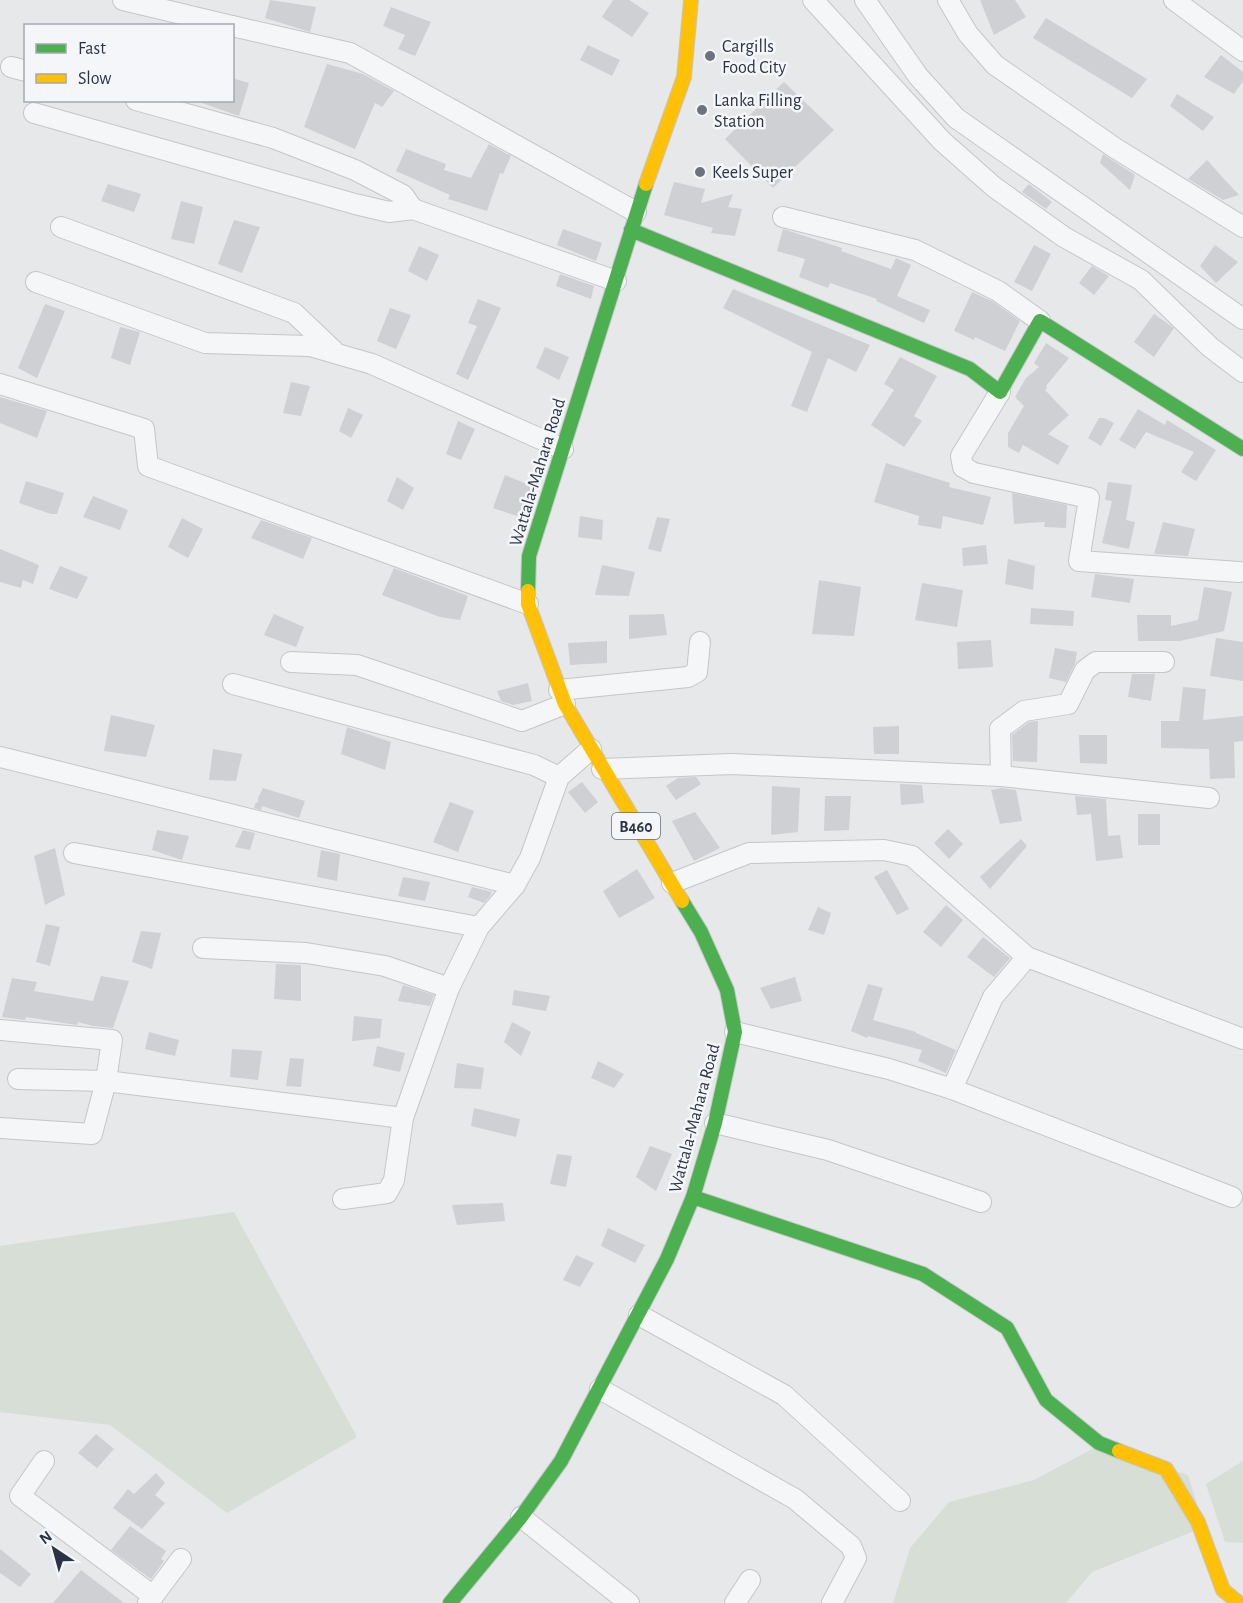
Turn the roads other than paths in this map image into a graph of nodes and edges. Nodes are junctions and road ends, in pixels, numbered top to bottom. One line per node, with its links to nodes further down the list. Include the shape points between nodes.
1 (123, 0): 7 (street)
2 (691, 0): 14 (main road, Wattala-Mahara Road / B460, via 684,77)
3 (813, 0): 22 (street, via 942,141 994,187 1064,237 1141,280 1210,347)
4 (865, 0): 19 (street, via 918,76 956,118)
5 (948, 0): 16 (street, via 968,34 995,65 1115,148)
6 (1174, 0): 9 (street)
7 (224, 24)
8 (234, 26): 14 (street, via 350,53)
9 (1243, 51)
10 (143, 102): 12 (street, via 273,138 355,170 403,195)
11 (34, 113): 12 (street, via 356,204 389,212)
12 (413, 209): 17 (street)
13 (783, 217): 20 (street, via 915,250 998,291)
14 (634, 221): 17 (main road, Wattala-Mahara Road / B460); 24 (main road, via 970,369)
15 (61, 227): 21 (street, via 294,313)
16 (1243, 227)
17 (616, 281): 26 (main road, Wattala-Mahara Road / B460)
18 (36, 282): 21 (street, via 205,343 310,346)
19 (1243, 319)
20 (1040, 321): 24 (main road); 25 (main road)
21 (337, 354): 26 (street, via 372,364)
22 (1243, 372)
23 (0, 384): 28 (street, via 144,429 148,466)
24 (1000, 392): 27 (street, via 961,456 963,467 974,473 1089,498 1079,561)
25 (1243, 448)
26 (563, 449): 28 (main road, Wattala-Mahara Road / B460, via 529,556)
27 (1239, 572)
28 (528, 604): 33 (main road, Wattala-Mahara Road / B460)
29 (700, 642): 33 (street, via 697,672 688,677)
30 (291, 662): 33 (street, via 357,665 522,721)
31 (1164, 662): 37 (street, via 1096,662 1085,670 1068,704 1024,711 1000,729)
32 (233, 684): 38 (street, via 534,765)
33 (562, 697): 34 (main road, Wattala-Mahara Road / B460)
34 (591, 749): 36 (main road, Wattala-Mahara Road / B460); 38 (street)
35 (0, 757): 42 (street)
36 (602, 769): 37 (street, via 732,764); 41 (main road, Wattala-Mahara Road / B460)
37 (1001, 776): 39 (street)
38 (559, 777): 42 (street, via 531,858)
39 (1209, 798)
40 (74, 853): 43 (street)
41 (672, 883): 45 (street, via 749,853 884,850 912,856); 48 (main road, Wattala-Mahara Road / B460, via 701,932 727,990)
42 (515, 885): 43 (street)
43 (479, 927): 46 (street)
44 (203, 948): 46 (street, via 306,953 385,966)
45 (1027, 957): 49 (street); 52 (street, via 993,997)
46 (449, 988): 53 (street)
47 (0, 1030): 51 (street, via 112,1040)
48 (735, 1032): 52 (street, via 889,1069); 54 (main road, Wattala-Mahara Road / B460)
49 (1243, 1039)
50 (18, 1079): 51 (street)
51 (106, 1081): 53 (street); 55 (street, via 92,1134)
52 (952, 1089): 57 (street)
53 (403, 1118): 58 (street, via 394,1180 387,1193)
54 (715, 1123): 56 (main road, Wattala-Mahara Road / B460); 59 (street, via 828,1150)
55 (0, 1128)
56 (693, 1197): 60 (main road, Wattala-Mahara Road / B460); 72 (main road, via 923,1274 1007,1328 1046,1400 1099,1443 1166,1469 1198,1522 1223,1590)
57 (1232, 1197)
58 (343, 1199)
59 (981, 1202)
60 (639, 1315): 61 (main road, Wattala-Mahara Road / B460); 63 (street, via 784,1395)
61 (600, 1389): 64 (main road, Wattala-Mahara Road / B460, via 561,1461); 71 (street, via 795,1499 851,1546 856,1557)
62 (44, 1461): 67 (street, via 20,1496)
63 (900, 1501)
64 (521, 1517): 68 (main road, Wattala-Mahara Road / B460); 69 (street)
65 (181, 1559): 67 (street)
66 (750, 1580): 70 (street)
67 (151, 1600)
68 (450, 1603)
69 (629, 1603)
70 (735, 1603)
71 (832, 1603)
72 (1239, 1603)

